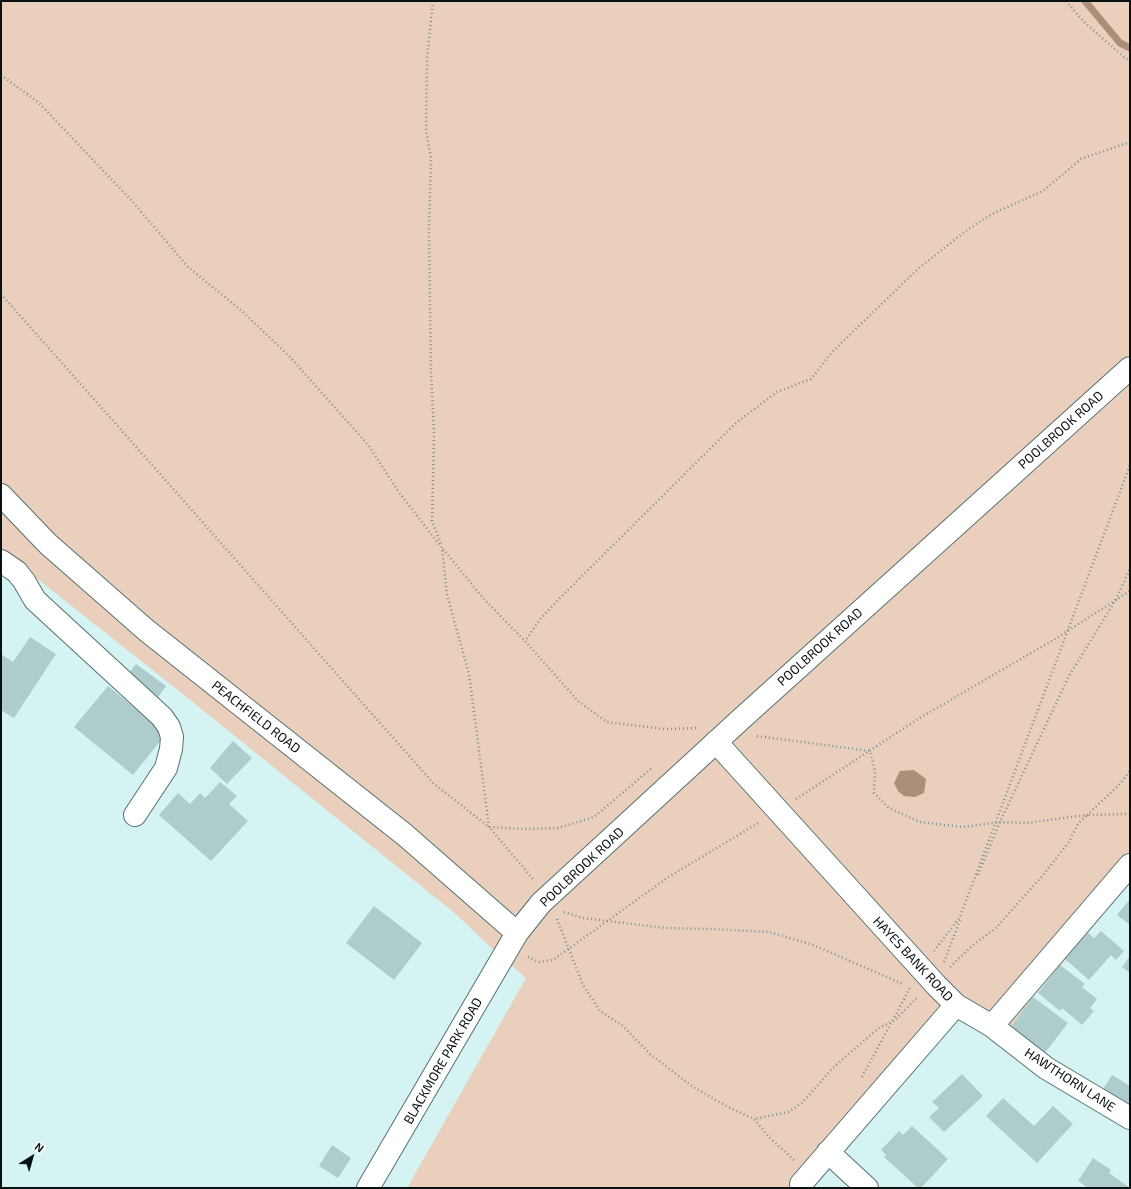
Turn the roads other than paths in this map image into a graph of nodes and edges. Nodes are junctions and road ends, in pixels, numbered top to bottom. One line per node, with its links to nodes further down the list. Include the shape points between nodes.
1 (1130, 368): 4 (street, POOLBROOK ROAD)
2 (1, 495): 7 (street, PEACHFIELD ROAD, via 48,544 146,630 405,835)
3 (1, 561): 5 (street, via 17,572 35,600 162,717 169,727 172,736 166,768)
4 (716, 742): 7 (street, POOLBROOK ROAD, via 548,896); 8 (street, HAYES BANK ROAD, via 779,811 916,977)
5 (135, 815)
6 (1130, 865): 9 (street)
7 (517, 933): 13 (street, BLACKMORE PARK ROAD)
8 (956, 1005): 9 (street, HAYES BANK ROAD); 11 (street)
9 (992, 1026): 10 (street, HAWTHORN LANE, via 1046,1068)
10 (1130, 1118)
11 (828, 1152): 12 (street); 14 (street)
12 (805, 1178)
13 (368, 1188)
14 (867, 1188)

